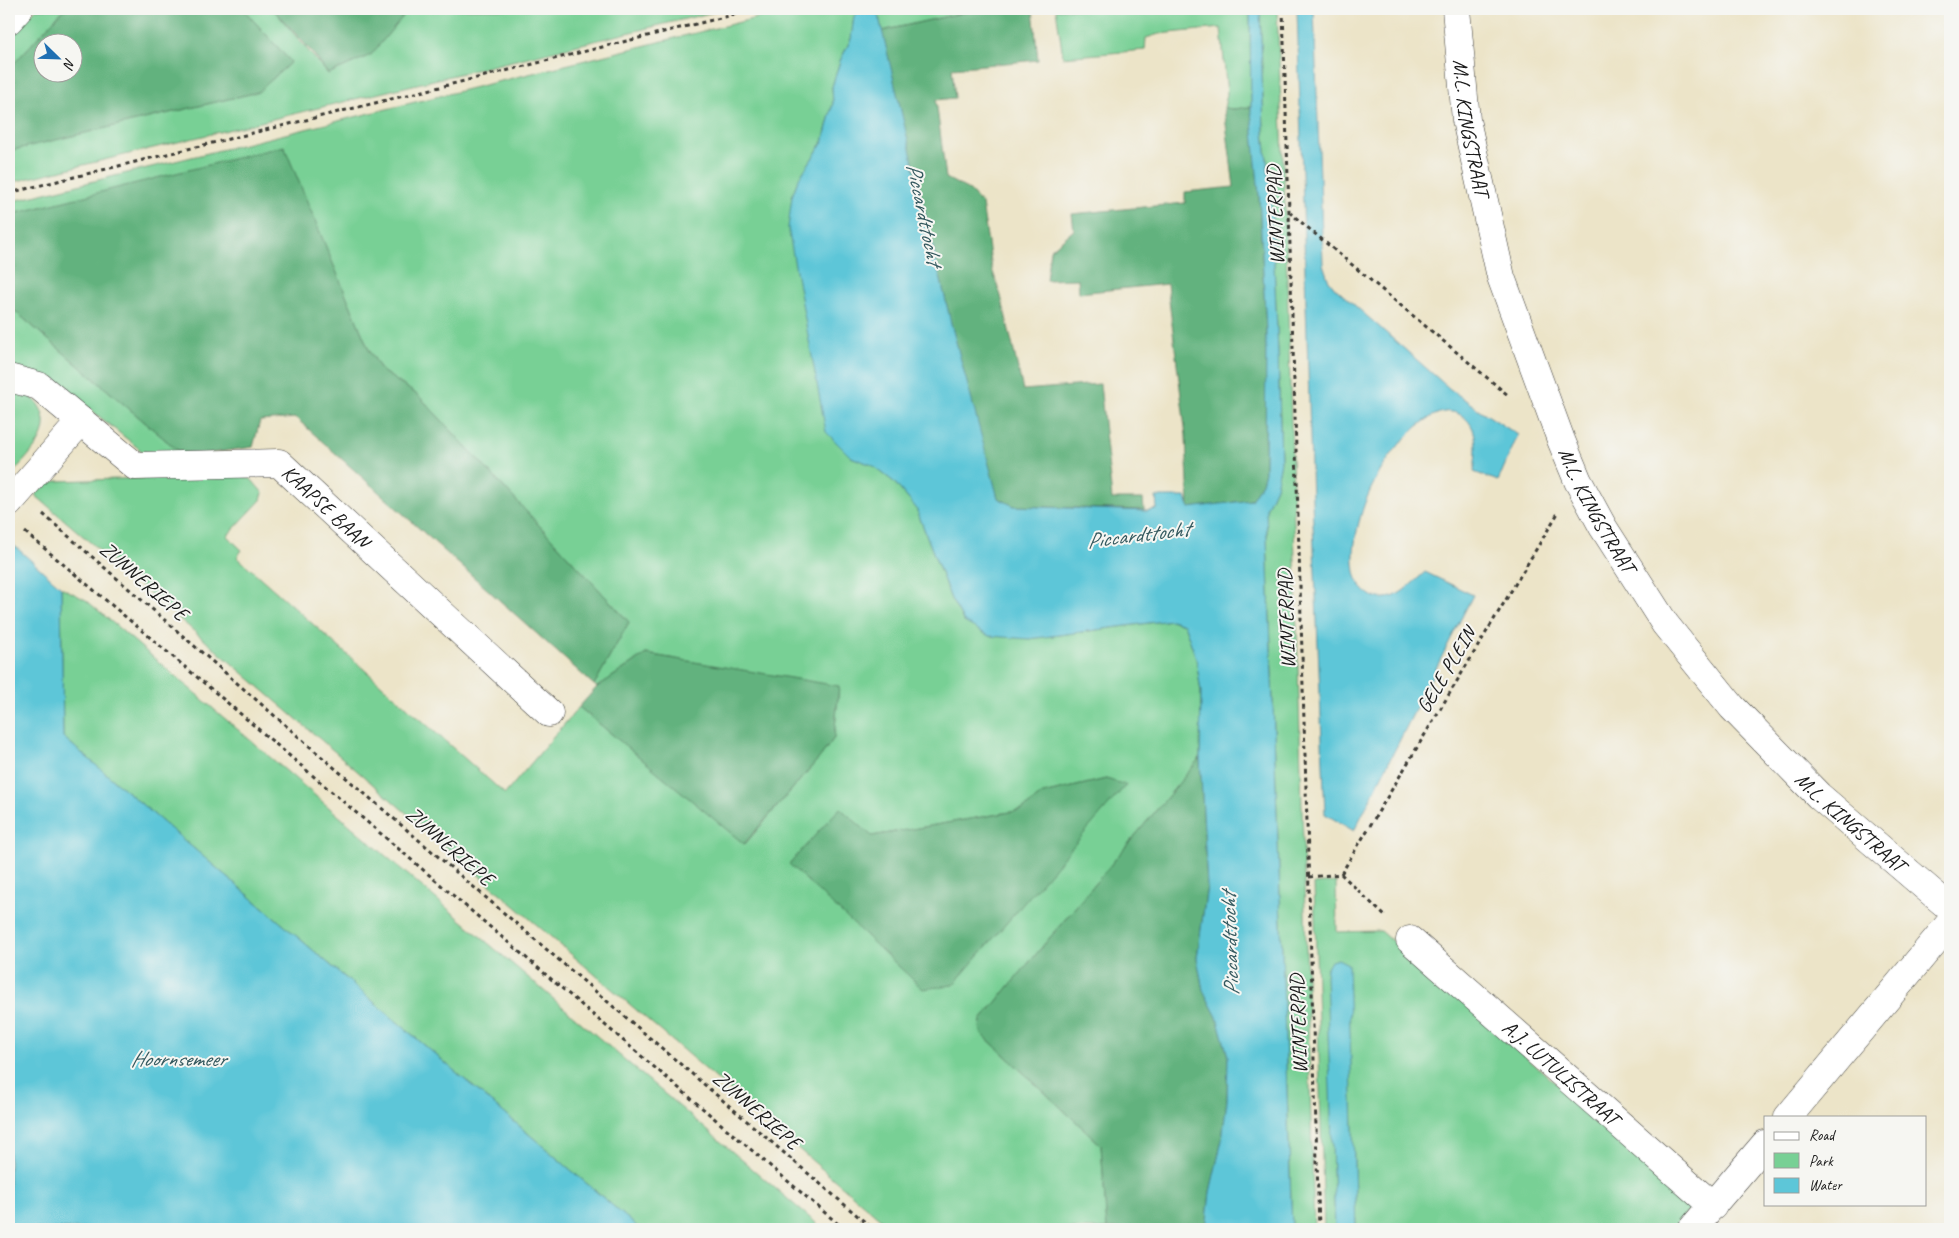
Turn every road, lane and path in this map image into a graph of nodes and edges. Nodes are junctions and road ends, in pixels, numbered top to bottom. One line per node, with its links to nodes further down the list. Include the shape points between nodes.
1 (19, 9): 5 (street)
2 (757, 9): 6 (path)
3 (1283, 9): 7 (path, WINTERPAD)
4 (1456, 9): 11 (street, M.L. KINGSTRAAT, via 1466,120 1500,277)
5 (9, 20)
6 (9, 193)
7 (1289, 212): 9 (path); 16 (path, WINTERPAD)
8 (9, 378): 10 (street, KAAPSE BAAN, via 39,386)
9 (1516, 402)
10 (81, 421): 12 (street); 14 (street, KAAPSE BAAN, via 135,466 279,463)
11 (1578, 481): 15 (path, GELE PLEIN); 17 (street, M.L. KINGSTRAAT, via 1603,527 1666,624 1732,707 1819,796)
12 (14, 498): 23 (path, ZUNNERIEPE)
13 (24, 532): 22 (path)
14 (549, 713)
15 (1340, 874): 16 (path); 18 (path)
16 (1309, 877): 24 (path, WINTERPAD)
17 (1948, 906): 19 (street)
18 (1410, 940): 21 (street, A.J. LUTULISTRAAT)
19 (1789, 1116)
20 (1764, 1145): 21 (street)
21 (1713, 1206): 25 (street)
22 (844, 1229)
23 (873, 1229)
24 (1318, 1229)
25 (1692, 1229)

